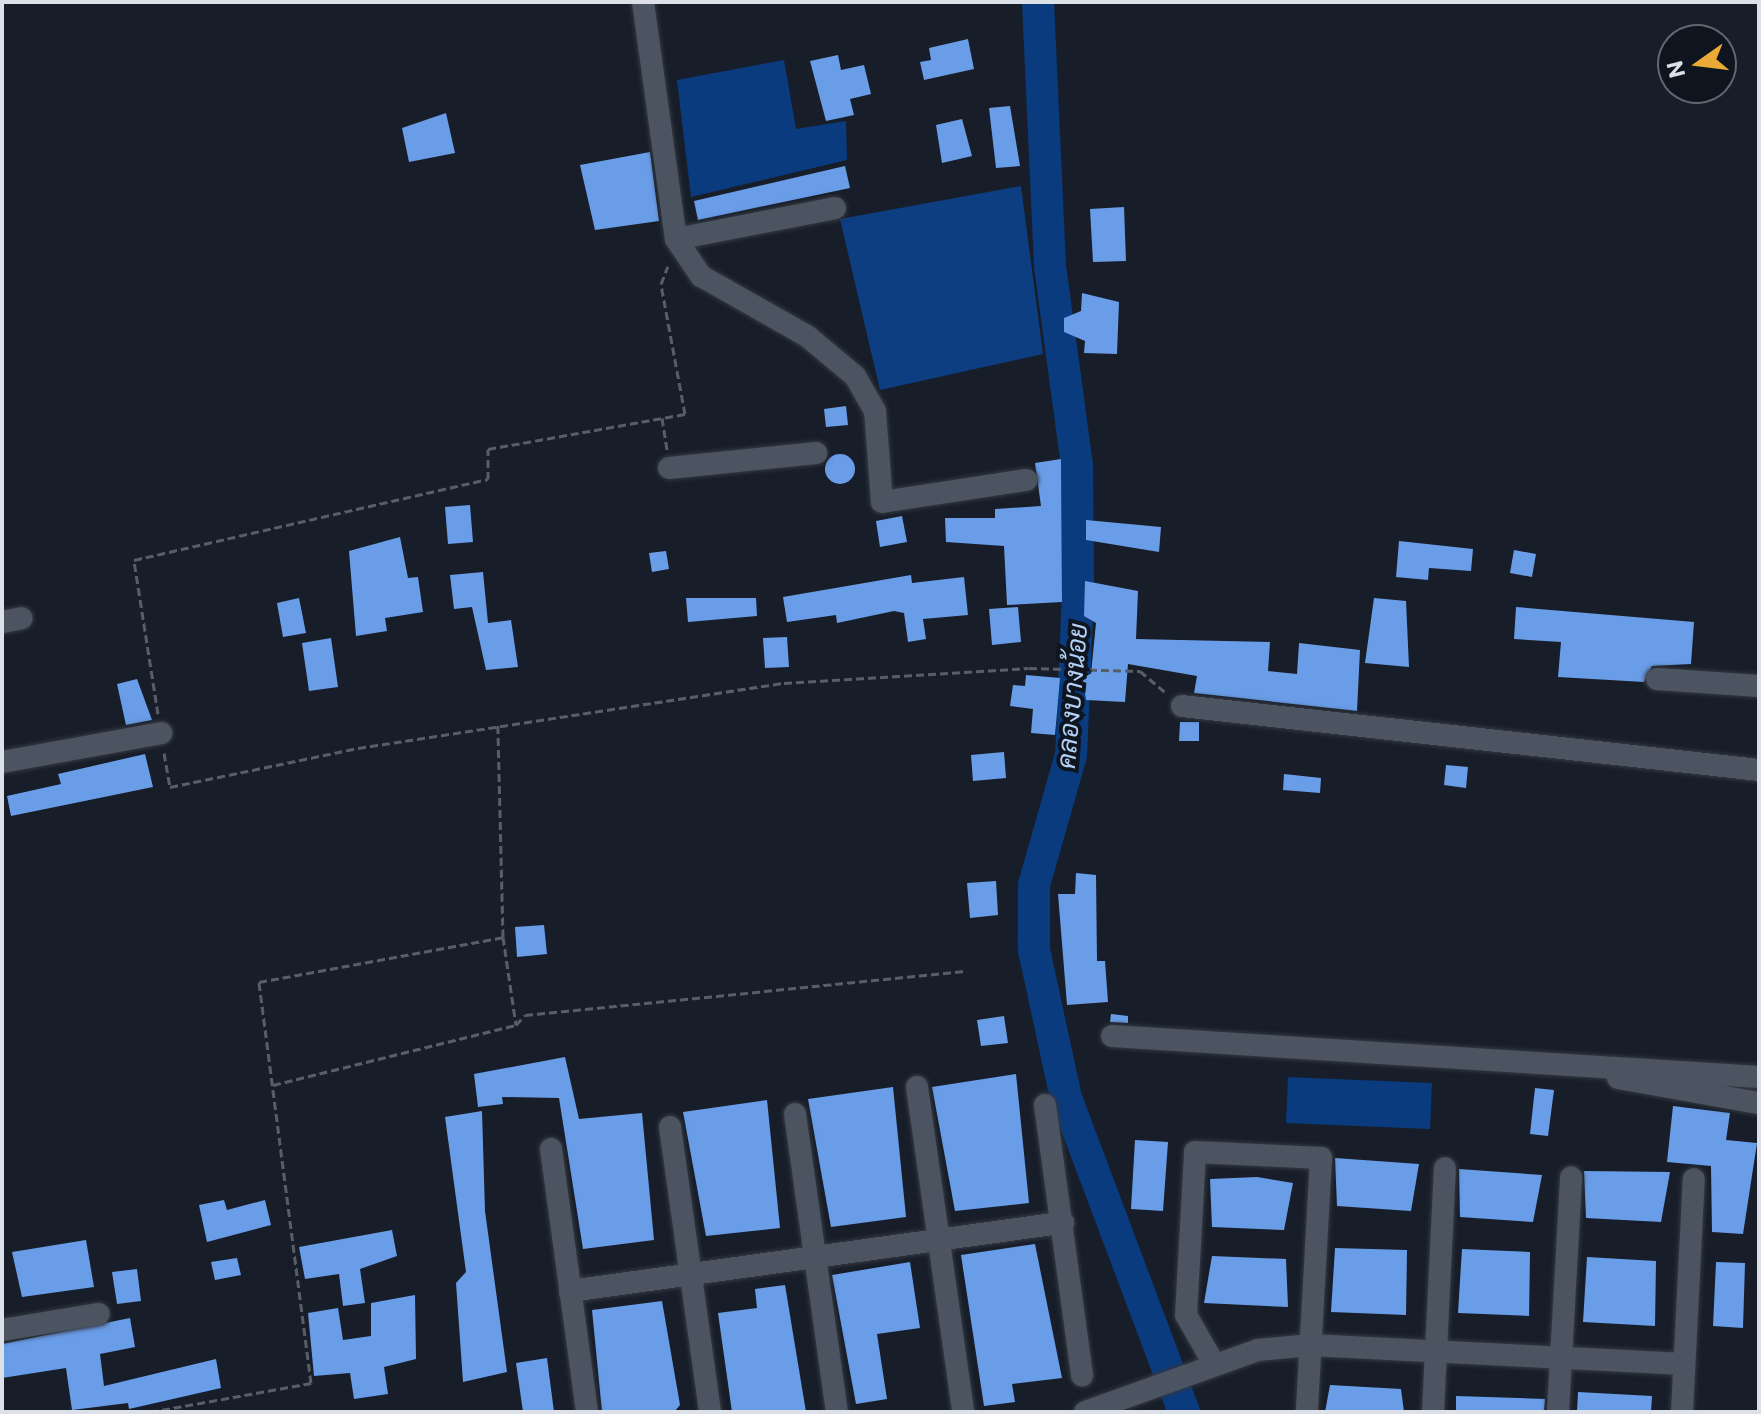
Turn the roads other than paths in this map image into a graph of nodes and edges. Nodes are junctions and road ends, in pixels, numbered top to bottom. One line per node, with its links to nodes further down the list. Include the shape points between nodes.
1 (643, 2): 3 (street)
2 (835, 208): 3 (street)
3 (676, 239): 6 (street, via 701,276 807,336 855,376 875,411 882,502)
4 (816, 453): 5 (street)
5 (669, 468)
6 (1026, 480)
7 (1657, 679): 8 (street)
8 (1759, 686)
9 (1182, 706): 12 (street)
10 (161, 733): 11 (street)
11 (2, 762)
12 (1759, 770)
13 (1112, 1036): 15 (street)
14 (1517, 1071): 17 (street, via 1631,1079)
15 (1759, 1077)
16 (917, 1087): 26 (street)
17 (1759, 1103)
18 (1045, 1105): 25 (street)
19 (795, 1114): 27 (street)
20 (670, 1127): 28 (street)
21 (551, 1149): 29 (street)
22 (1445, 1168): 33 (street)
23 (1571, 1177): 34 (street)
24 (1694, 1179): 36 (street)
25 (1063, 1223): 26 (street); 37 (street)
26 (939, 1240): 27 (street); 41 (street)
27 (815, 1257): 28 (street); 40 (street)
28 (691, 1275): 29 (street); 39 (street)
29 (570, 1291): 38 (street)
30 (99, 1314): 31 (street)
31 (2, 1330)
32 (1311, 1345): 33 (street); 35 (street, via 1258,1350); 35 (street, via 1321,1158 1195,1152 1186,1315); 43 (street)
33 (1437, 1352): 34 (street); 44 (street)
34 (1561, 1360): 36 (street); 45 (street)
35 (1214, 1364): 42 (street)
36 (1684, 1364): 46 (street)
37 (1082, 1375)
38 (587, 1412)
39 (710, 1412)
40 (837, 1412)
41 (963, 1412)
42 (1085, 1412)
43 (1307, 1412)
44 (1433, 1412)
45 (1558, 1412)
46 (1682, 1412)

